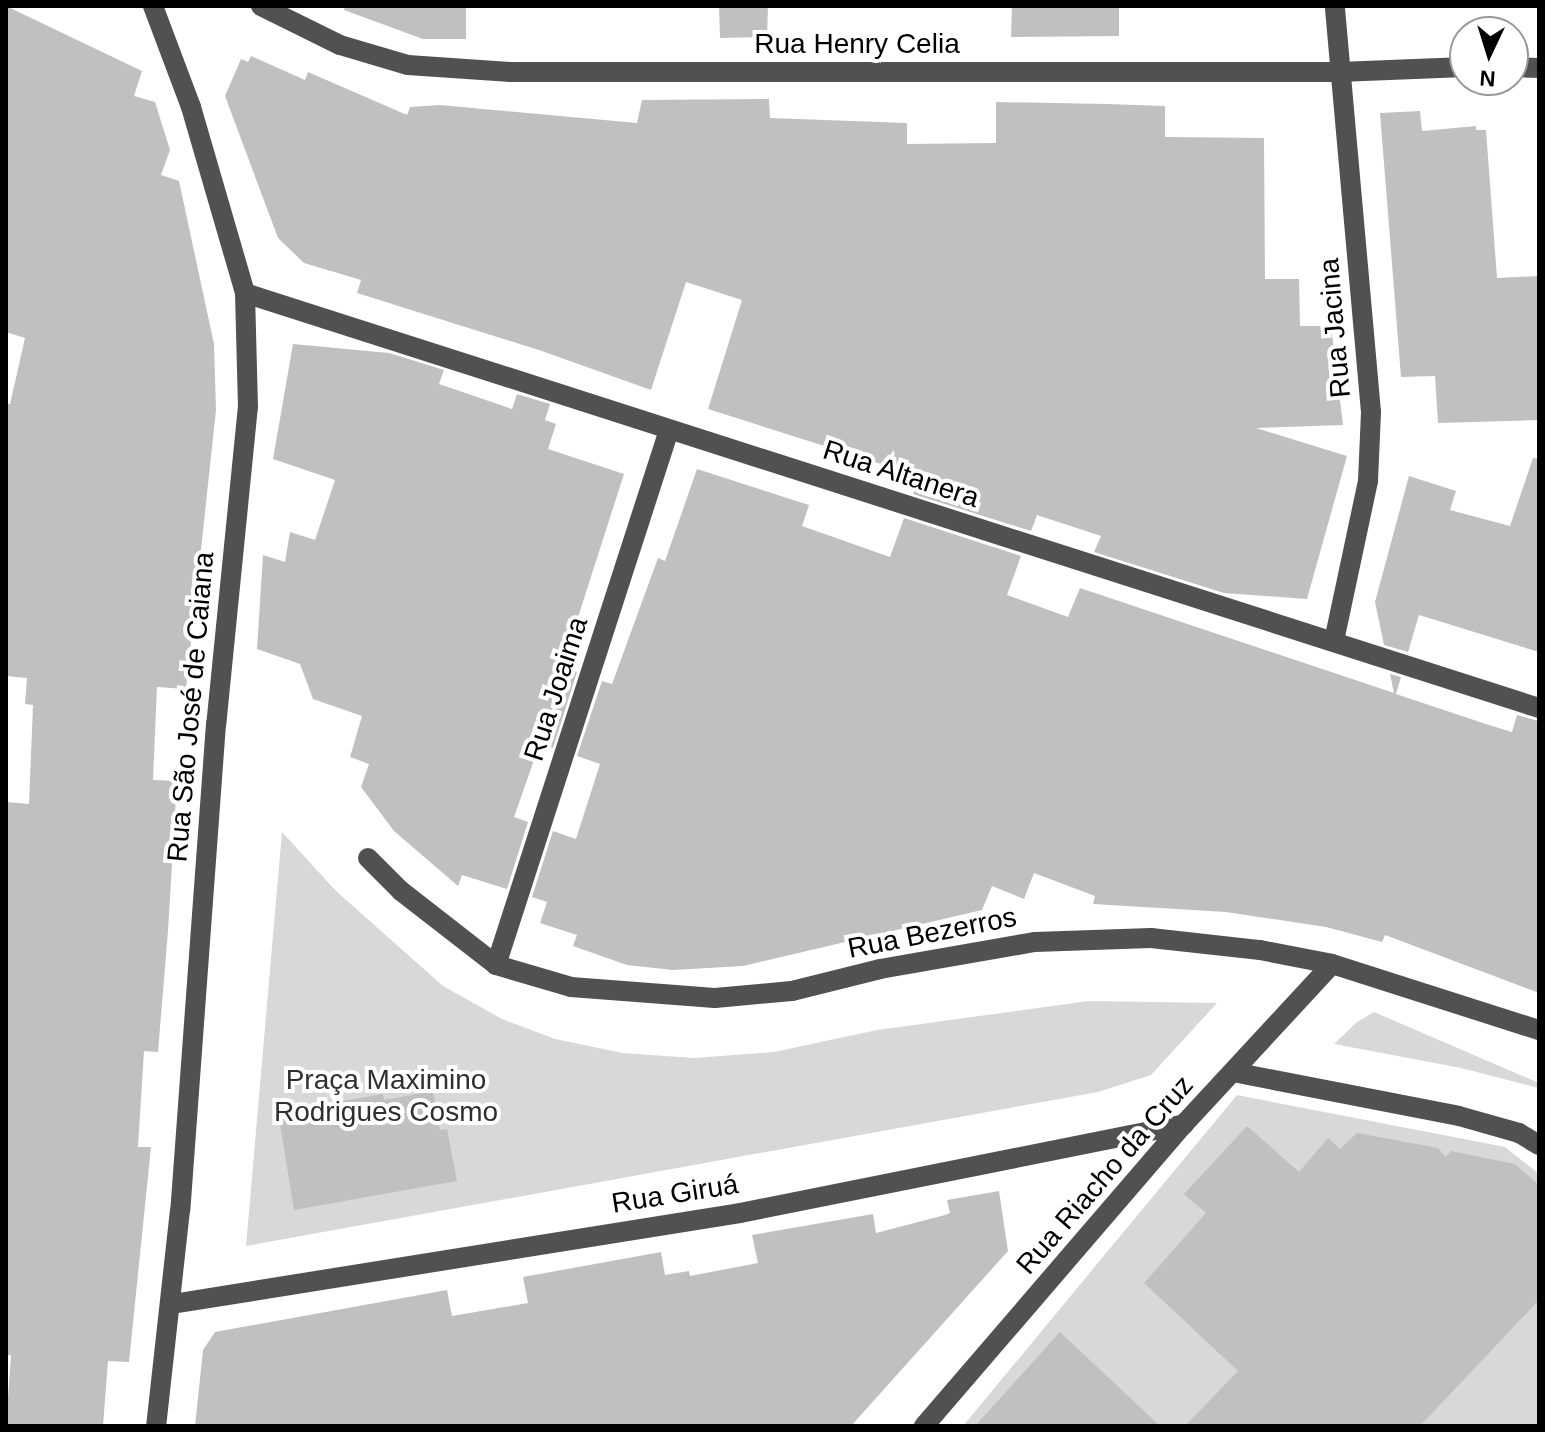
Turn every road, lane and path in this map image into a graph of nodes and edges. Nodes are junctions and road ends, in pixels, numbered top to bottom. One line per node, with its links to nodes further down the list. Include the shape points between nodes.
1 (153, 6): 6 (street, Rua São José de Caiana, via 191,107)
2 (261, 6): 5 (street, Rua Henry Celia, via 340,45 408,65 511,72)
3 (1335, 6): 5 (street, Rua Jacina)
4 (1449, 68): 5 (street, Rua Henry Celia)
5 (1339, 72): 8 (street, Rua Jacina, via 1371,412 1368,481)
6 (245, 293): 7 (street, Rua Altanera); 17 (street, Rua São José de Caiana, via 248,406 216,724)
7 (669, 430): 8 (street, Rua Altanera); 12 (street, Rua Joaima)
8 (1334, 641): 9 (street, Rua Altanera)
9 (1539, 708)
10 (368, 858): 12 (street, Rua Bezerros, via 401,891)
11 (1332, 964): 12 (street, Rua Bezerros, via 1151,938 1035,942 880,969 792,991 715,998 571,987); 13 (street, Rua Bezerros); 14 (street, Rua Riacho da Cruz)
12 (496, 965)
13 (1539, 1030)
14 (1233, 1072): 15 (street, Rua Riacho da Cruz); 16 (street, via 1459,1116 1519,1133)
15 (1184, 1124): 17 (street, Rua Giruá, via 740,1213); 19 (street, Rua Riacho da Cruz)
16 (1539, 1145)
17 (172, 1304): 18 (street, Rua São José de Caiana)
18 (156, 1426)
19 (924, 1426)

